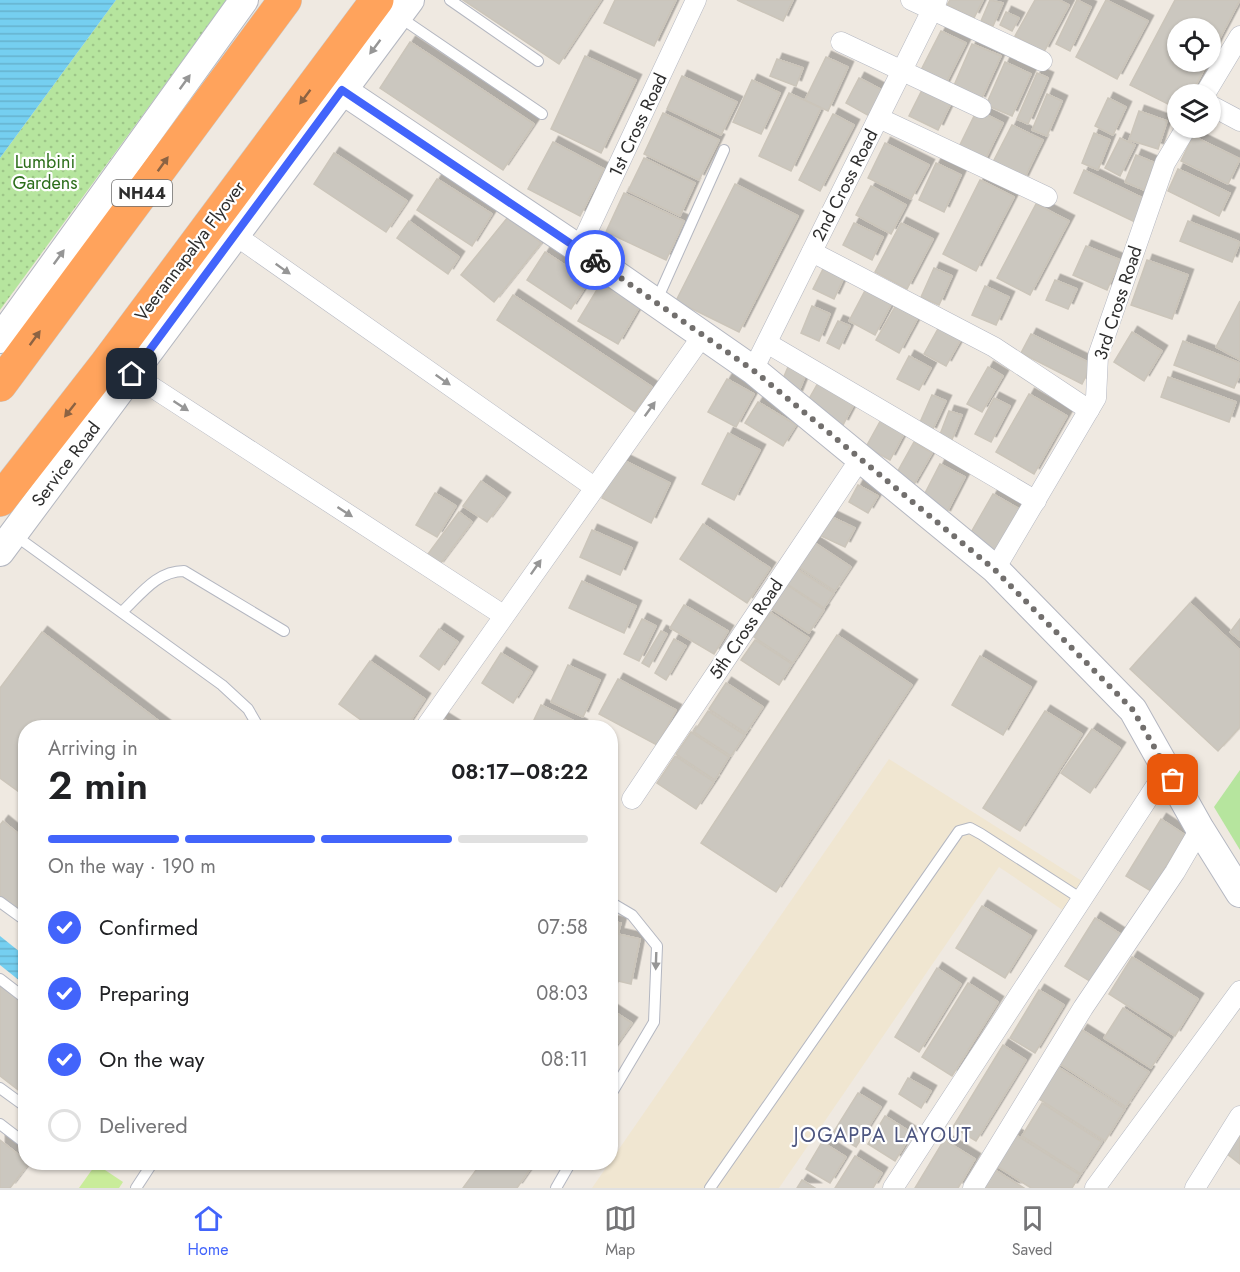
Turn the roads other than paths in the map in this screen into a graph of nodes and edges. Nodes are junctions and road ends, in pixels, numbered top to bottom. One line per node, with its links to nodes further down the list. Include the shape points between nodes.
1 (243, 0): 28 (main road, one-way to 1)
2 (285, 0): 32 (highway, NH44, one-way to 2)
3 (450, 0): 10 (lane)
4 (696, 0): 24 (street, 1st Cross Road)
5 (911, 0): 7 (street)
6 (395, 5): 14 (main road, Service Road, one-way to 14); 17 (lane); 30 (highway, Veerannapalya Flyover, one-way to 30)
7 (935, 5): 11 (street); 12 (street, 2nd Cross Road)
8 (1240, 36): 13 (street)
9 (841, 42): 12 (street)
10 (538, 61)
11 (1042, 61)
12 (903, 70): 15 (street); 18 (street, 2nd Cross Road)
13 (1211, 84)
14 (342, 90): 23 (main road, Service Road); 24 (main road)
15 (981, 108)
16 (1221, 111): 19 (street)
17 (542, 114)
18 (879, 118): 22 (street); 25 (street, 2nd Cross Road)
19 (1240, 121)
20 (1180, 138): 33 (street, 3rd Cross Road, via 1165,163 1098,356 1096,398)
21 (724, 150): 26 (lane)
22 (1047, 198)
23 (235, 235): 30 (main road, Service Road); 35 (street, one-way to 35)
24 (579, 249): 26 (main road)
25 (812, 252): 29 (street, 2nd Cross Road); 33 (street, via 994,347)
26 (656, 302): 27 (main road)
27 (703, 335): 31 (main road); 35 (street, one-way to 27)
28 (0, 339)
29 (767, 343): 31 (street, 2nd Cross Road); 37 (street)
30 (119, 369): 36 (highway, Veerannapalya Flyover, one-way to 36); 38 (main road, Service Road); 41 (street, one-way to 41)
31 (753, 370): 34 (main road)
32 (0, 385)
33 (1089, 410): 37 (street, 3rd Cross Road)
34 (860, 459): 39 (main road); 46 (street, 5th Cross Road)
35 (594, 487): 41 (street, one-way to 35)
36 (0, 500)
37 (1036, 501): 39 (street, 3rd Cross Road)
38 (7, 543): 40 (lane)
39 (995, 570): 45 (main road, via 1133,710)
40 (122, 612): 42 (lane, via 160,576 184,571); 43 (lane, via 222,685)
41 (503, 615): 44 (street)
42 (284, 631)
43 (254, 720)
44 (431, 720)
45 (1167, 769): 47 (main road); 49 (street)
46 (632, 799)
47 (1200, 829): 48 (main road); 68 (street, via 1083,1008)
48 (1240, 893)
49 (1083, 900): 66 (lane, via 981,834 970,828 959,831); 67 (street)
50 (0, 902): 52 (lane)
51 (618, 907): 56 (lane, one-way to 56, via 632,915 657,946 654,1022)
52 (18, 915)
53 (0, 979): 55 (lane)
54 (1240, 991): 69 (street)
55 (18, 993)
56 (618, 1083)
57 (0, 1088): 58 (lane)
58 (18, 1101)
59 (1240, 1116): 70 (street)
60 (0, 1125): 61 (lane)
61 (18, 1138)
62 (148, 1170): 64 (lane)
63 (566, 1170): 65 (lane)
64 (136, 1188)
65 (556, 1188)
66 (710, 1188)
67 (894, 1188)
68 (973, 1188)
69 (1095, 1188)
70 (1195, 1188)

